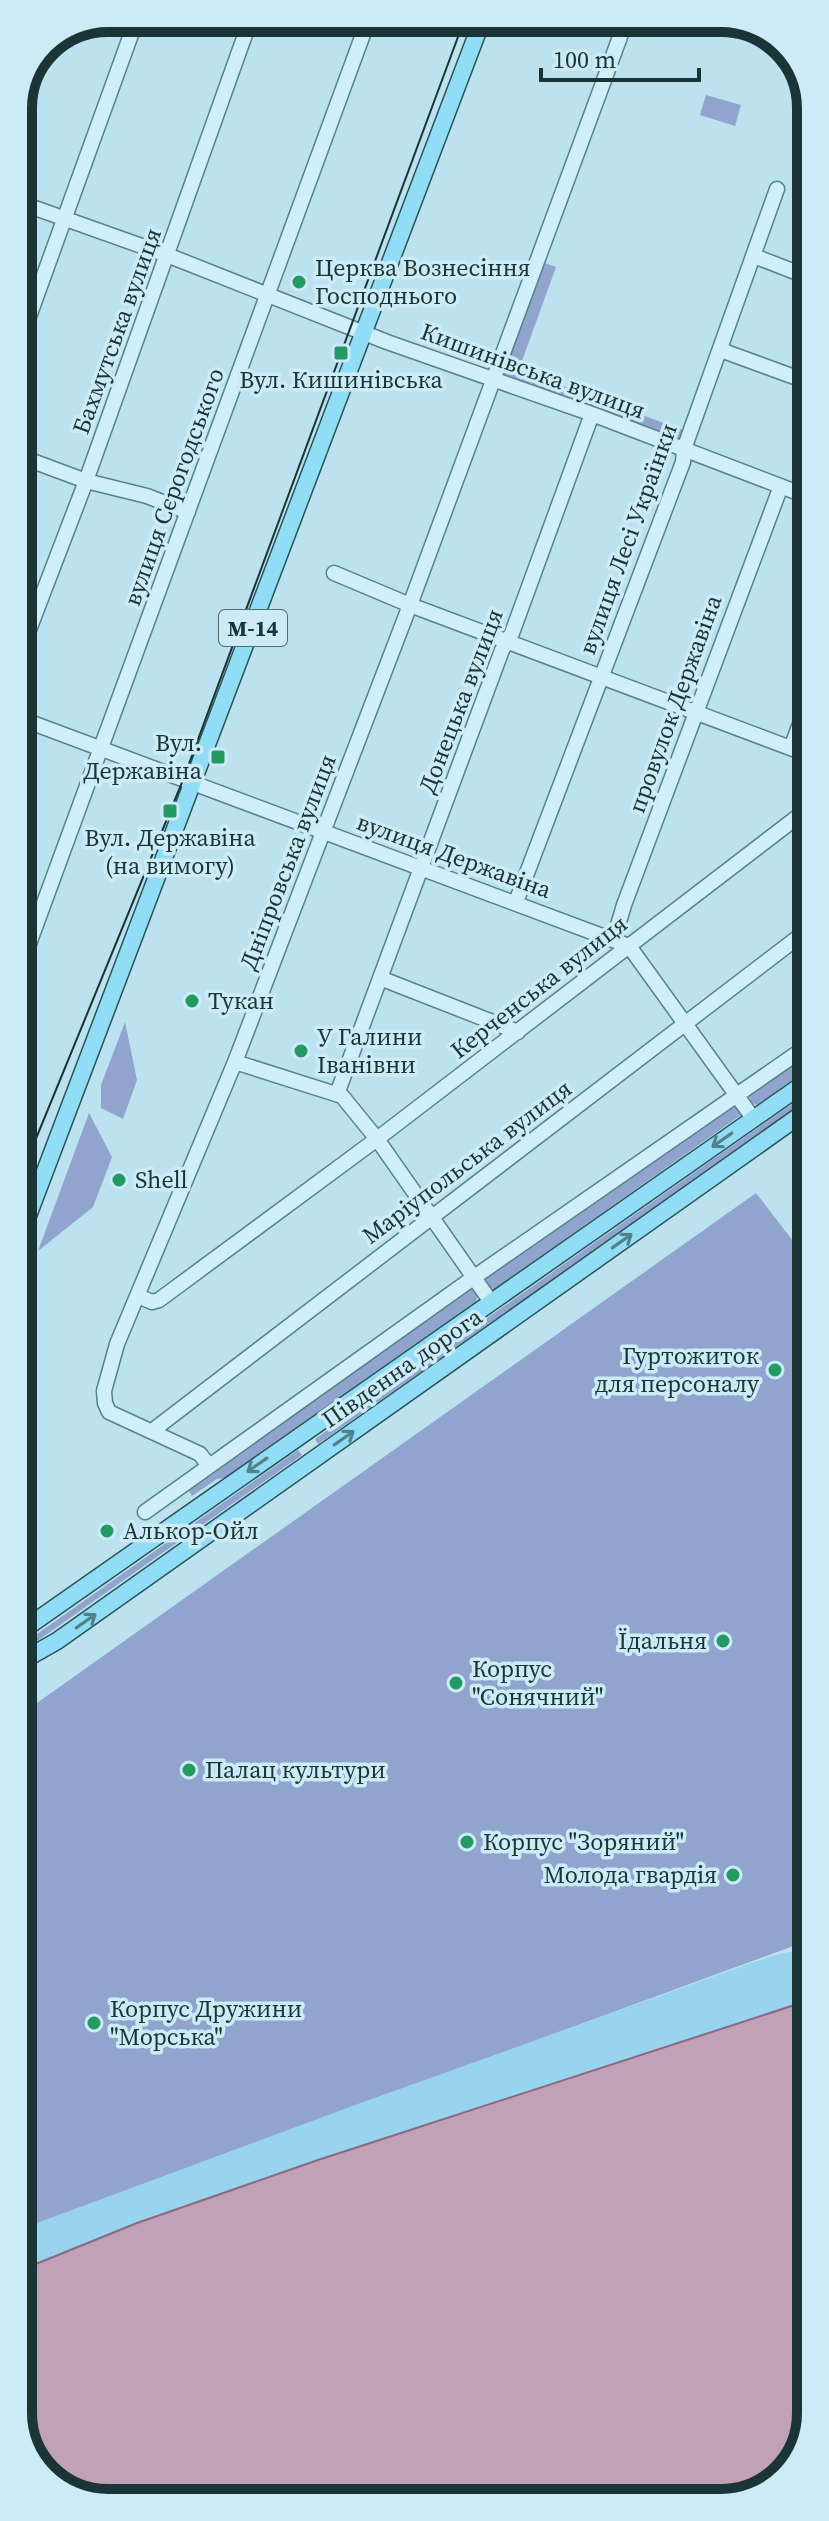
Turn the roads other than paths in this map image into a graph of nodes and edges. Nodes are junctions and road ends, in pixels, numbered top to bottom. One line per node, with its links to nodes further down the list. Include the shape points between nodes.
1 (132, 32): 8 (street)
2 (246, 32): 9 (street, Бахмутська вулиця)
3 (364, 32): 12 (street, вулиця Сєрогодського)
4 (478, 32): 14 (main road, М-14)
5 (622, 32): 17 (street, Дніпровська вулиця)
6 (777, 189): 10 (street, вулиця Лесі Українки)
7 (32, 207): 8 (street, Кишинівська вулиця)
8 (65, 218): 9 (street, Кишинівська вулиця); 13 (street)
9 (167, 255): 12 (street, Кишинівська вулиця); 21 (street, Бахмутська вулиця)
10 (754, 256): 11 (street); 15 (street, вулиця Лесі Українки)
11 (797, 273)
12 (268, 295): 14 (street, Кишинівська вулиця); 24 (street, вулиця Сєрогодського)
13 (32, 309)
14 (365, 333): 17 (street, Кишинівська вулиця); 36 (main road, М-14)
15 (721, 347): 16 (street); 19 (street, вулиця Лесі Українки)
16 (797, 378)
17 (494, 379): 18 (street, Кишинівська вулиця); 26 (street, Дніпровська вулиця)
18 (592, 414): 19 (street, Кишинівська вулиця); 28 (street, Донецька вулиця)
19 (684, 449): 22 (street, Кишинівська вулиця); 29 (street, вулиця Лесі Українки)
20 (32, 461): 21 (street)
21 (86, 481): 24 (street); 27 (street, Бахмутська вулиця)
22 (781, 486): 23 (street, Кишинівська вулиця); 30 (street, провулок Державіна)
23 (797, 492)
24 (188, 512): 34 (street, вулиця Сєрогодського)
25 (334, 573): 26 (street)
26 (410, 605): 28 (street); 38 (street, Дніпровська вулиця)
27 (32, 622)
28 (508, 640): 29 (street); 39 (street, Донецька вулиця)
29 (601, 677): 30 (street); 40 (street, вулиця Лесі Українки)
30 (696, 711): 33 (street); 43 (street, провулок Державіна)
31 (32, 723): 34 (street, вулиця Державіна)
32 (797, 732): 33 (street)
33 (791, 748): 35 (street)
34 (101, 749): 36 (street, вулиця Державіна); 41 (street, вулиця Сєрогодського)
35 (797, 750)
36 (193, 784): 38 (street, вулиця Державіна); 56 (main road, М-14)
37 (797, 817): 44 (street, Керченська вулиця)
38 (323, 832): 39 (street, вулиця Державіна); 49 (street, Дніпровська вулиця)
39 (422, 868): 40 (street, вулиця Державіна); 45 (street, Донецька вулиця)
40 (516, 902): 43 (street, вулиця Державіна)
41 (32, 936)
42 (797, 938): 46 (street, Маріупольська вулиця)
43 (614, 939): 44 (street, вулиця Державіна)
44 (629, 946): 46 (street, вулиця Державіна); 47 (street, Керченська вулиця)
45 (380, 978): 47 (street); 51 (street, Донецька вулиця)
46 (686, 1023): 52 (street, вулиця Державіна); 57 (street, Маріупольська вулиця)
47 (518, 1032): 55 (street, Керченська вулиця)
48 (797, 1053): 52 (street)
49 (235, 1062): 51 (street); 59 (street, Дніпровська вулиця)
50 (797, 1088): 54 (main road, Південна дорога)
51 (337, 1094): 55 (street)
52 (738, 1095): 54 (street, вулиця Державіна); 58 (street)
53 (797, 1117): 63 (main road, Південна дорога, one-way to 53)
54 (753, 1118): 60 (main road, Південна дорога, one-way to 60)
55 (377, 1139): 57 (street); 59 (street, Керченська вулиця, via 159,1300)
56 (32, 1206)
57 (432, 1217): 58 (street); 61 (street, Маріупольська вулиця)
58 (473, 1278): 60 (street); 64 (street)
59 (138, 1296): 61 (street, Дніпровська вулиця, via 108,1371 105,1403 113,1415)
60 (491, 1302): 62 (main road, Південна дорога)
61 (152, 1431): 64 (street, via 200,1454)
62 (297, 1437): 63 (main road); 66 (main road, Південна дорога, one-way to 66)
63 (313, 1460): 67 (main road, Південна дорога, one-way to 63)
64 (209, 1466): 65 (street)
65 (145, 1512)
66 (32, 1624)
67 (32, 1655)

